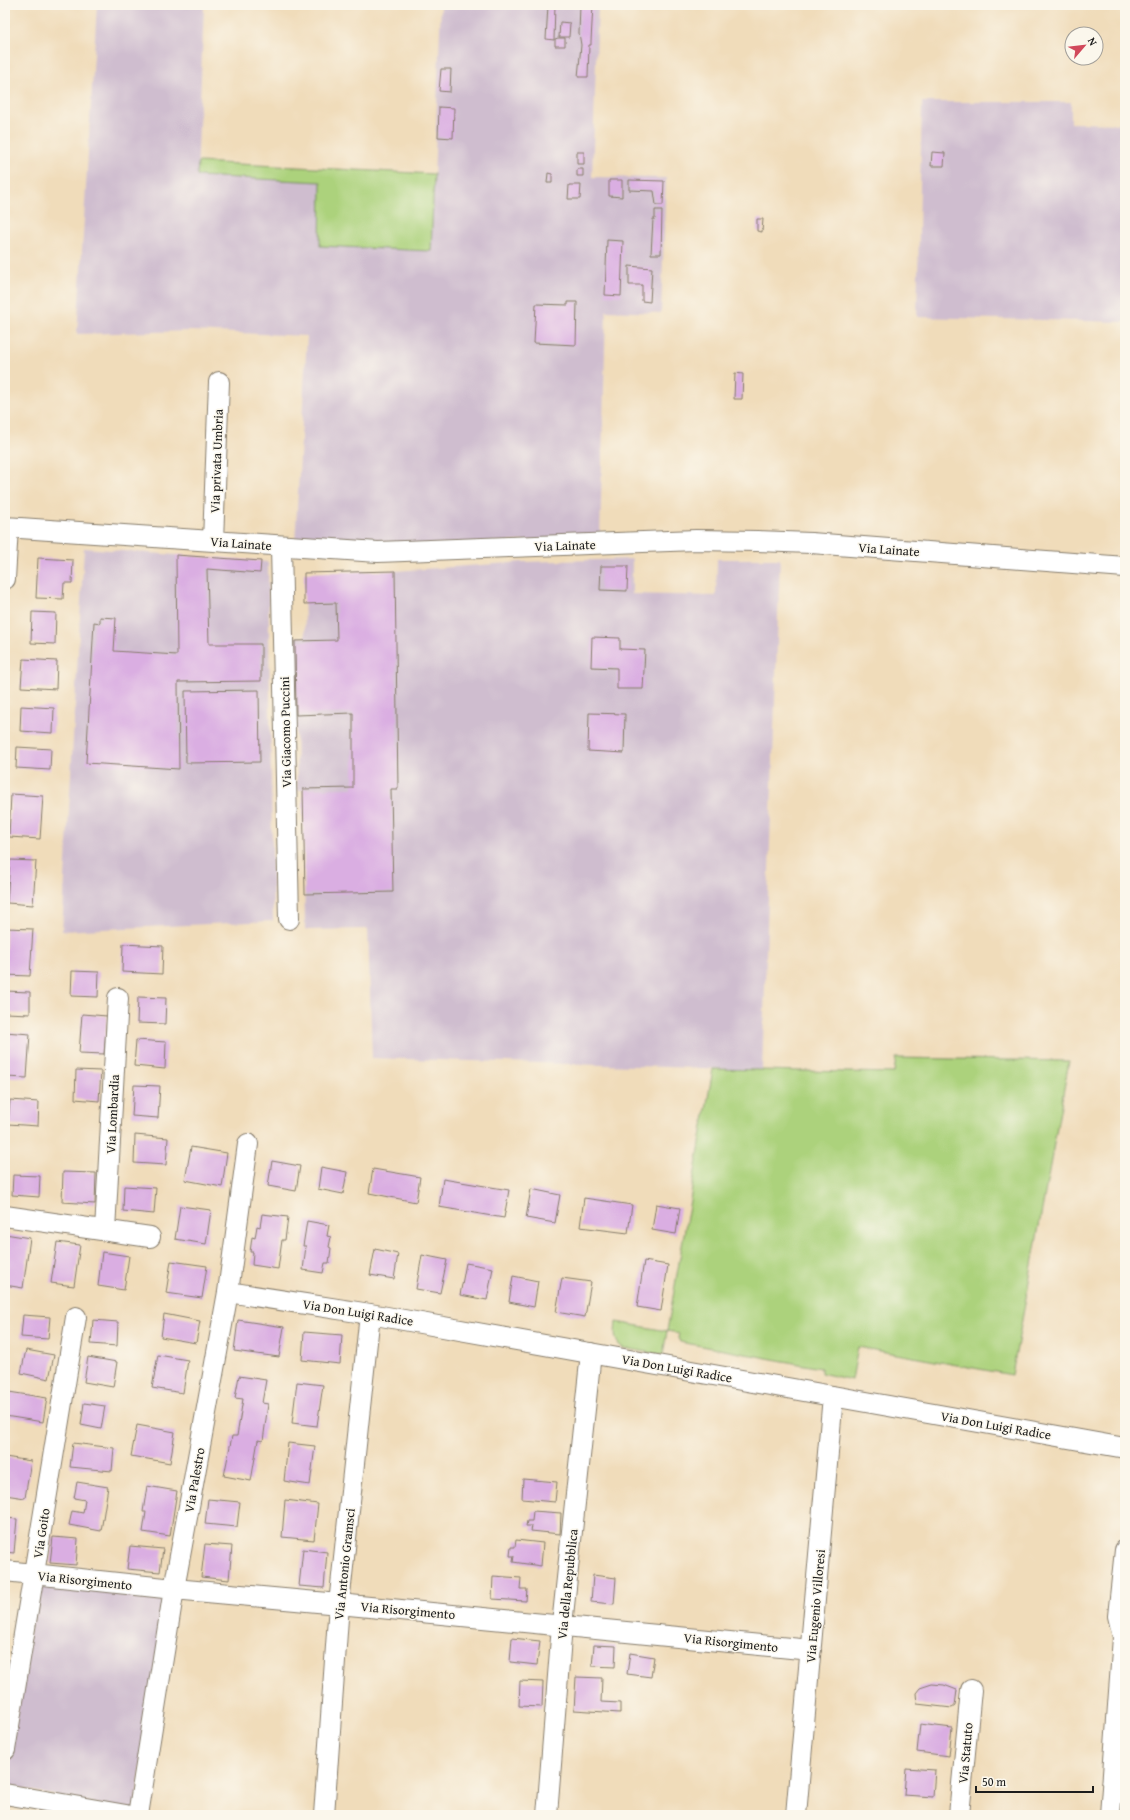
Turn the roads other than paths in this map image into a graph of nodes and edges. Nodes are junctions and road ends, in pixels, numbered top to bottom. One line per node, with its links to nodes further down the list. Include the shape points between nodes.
1 (219, 382): 3 (street, Via privata Umbria)
2 (6, 527): 3 (street, Via Lainate); 6 (street)
3 (212, 541): 4 (street, Via Lainate)
4 (281, 546): 5 (street, Via Lainate, via 378,552 757,541); 7 (street, Via Giacomo Puccini)
5 (1125, 567)
6 (5, 579)
7 (289, 919)
8 (118, 998): 11 (street, Via Lombardia)
9 (248, 1144): 13 (street, Via Palestro)
10 (5, 1216): 11 (street)
11 (105, 1230): 12 (street)
12 (150, 1237)
13 (228, 1292): 14 (street, Via Don Luigi Radice); 22 (street, Via Palestro)
14 (370, 1314): 16 (street, Via Don Luigi Radice); 23 (street, Via Antonio Gramsci)
15 (76, 1317): 21 (street, Via Goito)
16 (591, 1353): 17 (street, Via Don Luigi Radice); 24 (street, Via della Repubblica)
17 (833, 1396): 18 (street, Via Don Luigi Radice); 26 (street, Via Eugenio Villoresi)
18 (1125, 1448)
19 (1125, 1550): 25 (street, via 1118,1616)
20 (5, 1571): 21 (street, Via Risorgimento)
21 (34, 1575): 22 (street, Via Risorgimento); 28 (street, Via Goito)
22 (174, 1589): 23 (street, Via Risorgimento); 31 (street, Via Palestro)
23 (339, 1604): 24 (street, Via Risorgimento); 32 (street, Via Antonio Gramsci)
24 (562, 1625): 26 (street, Via Risorgimento); 33 (street, Via della Repubblica)
25 (1124, 1638): 36 (street)
26 (811, 1650): 34 (street, Via Eugenio Villoresi)
27 (971, 1690): 35 (street, Via Statuto)
28 (5, 1750)
29 (5, 1794): 30 (street)
30 (126, 1815)
31 (138, 1815)
32 (324, 1815)
33 (547, 1815)
34 (796, 1815)
35 (959, 1815)
36 (1110, 1815)

